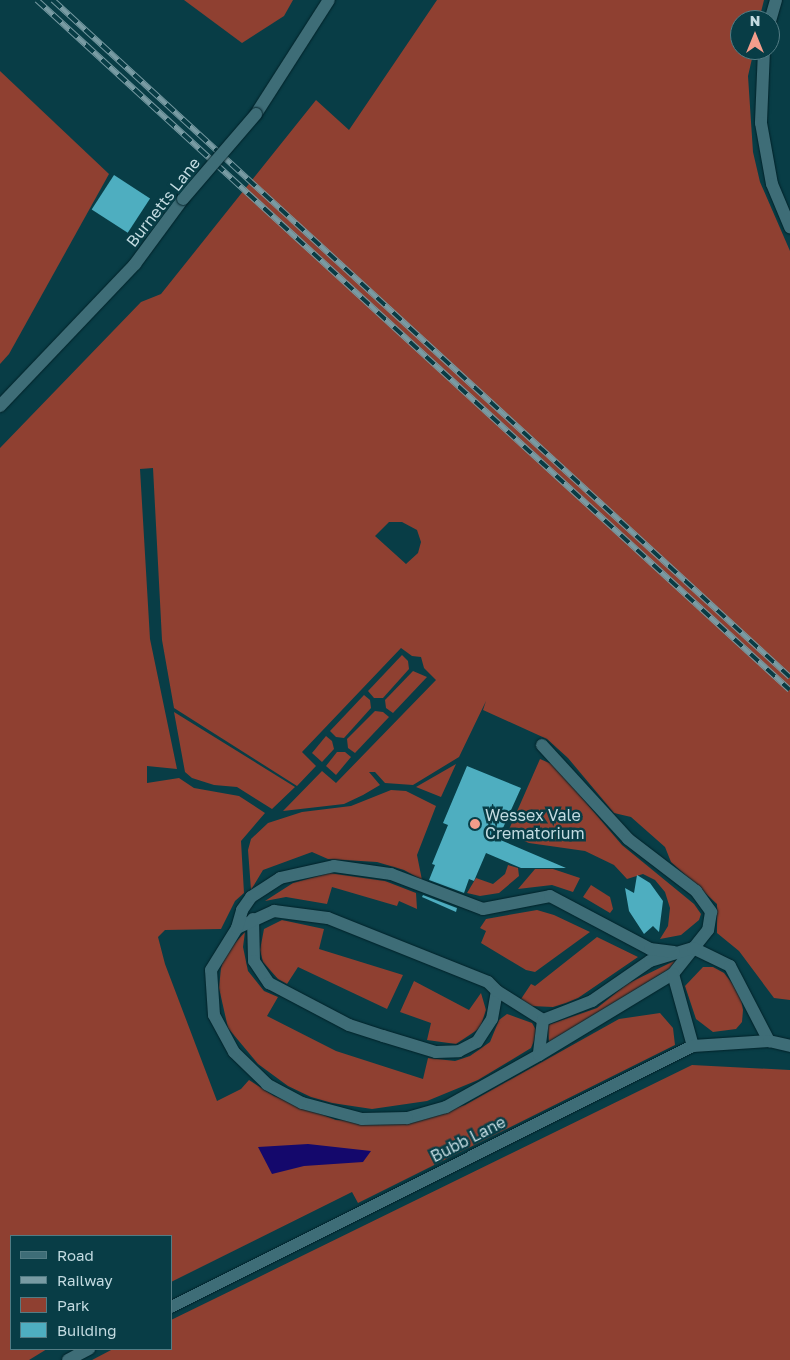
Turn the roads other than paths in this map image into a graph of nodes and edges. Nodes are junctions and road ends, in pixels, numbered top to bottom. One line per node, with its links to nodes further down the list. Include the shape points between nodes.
1 (329, 0): 4 (street, Burnetts Lane, bridge, via 256,114 183,199 135,264)
2 (764, 60): 3 (street, via 761,123 772,184)
3 (790, 227)
4 (0, 406)
5 (542, 745): 8 (street, via 628,839 696,891 711,912 708,930)
6 (253, 919): 7 (street); 11 (street, via 274,911 328,918 488,982); 11 (street, via 254,961 269,982 349,1025 436,1052 459,1051 477,1042 492,1019)
7 (237, 928): 9 (street, via 242,910 251,897 280,878 334,866 391,874 483,908 550,896 650,949); 16 (street, via 210,970 214,1015 234,1052 267,1084 302,1103 362,1119 407,1118 446,1107)
8 (693, 948): 9 (street); 10 (street); 13 (street, via 730,966)
9 (674, 952): 12 (street, via 631,971 592,1002)
10 (673, 974): 14 (street); 16 (street)
11 (497, 992): 12 (street)
12 (543, 1020): 16 (street)
13 (769, 1041): 14 (street, Bubb Lane); 15 (street, Bubb Lane)
14 (693, 1046): 17 (street, Bubb Lane)
15 (790, 1046)
16 (539, 1055)
17 (172, 1306)
18 (87, 1350): 19 (street)
19 (68, 1360)

